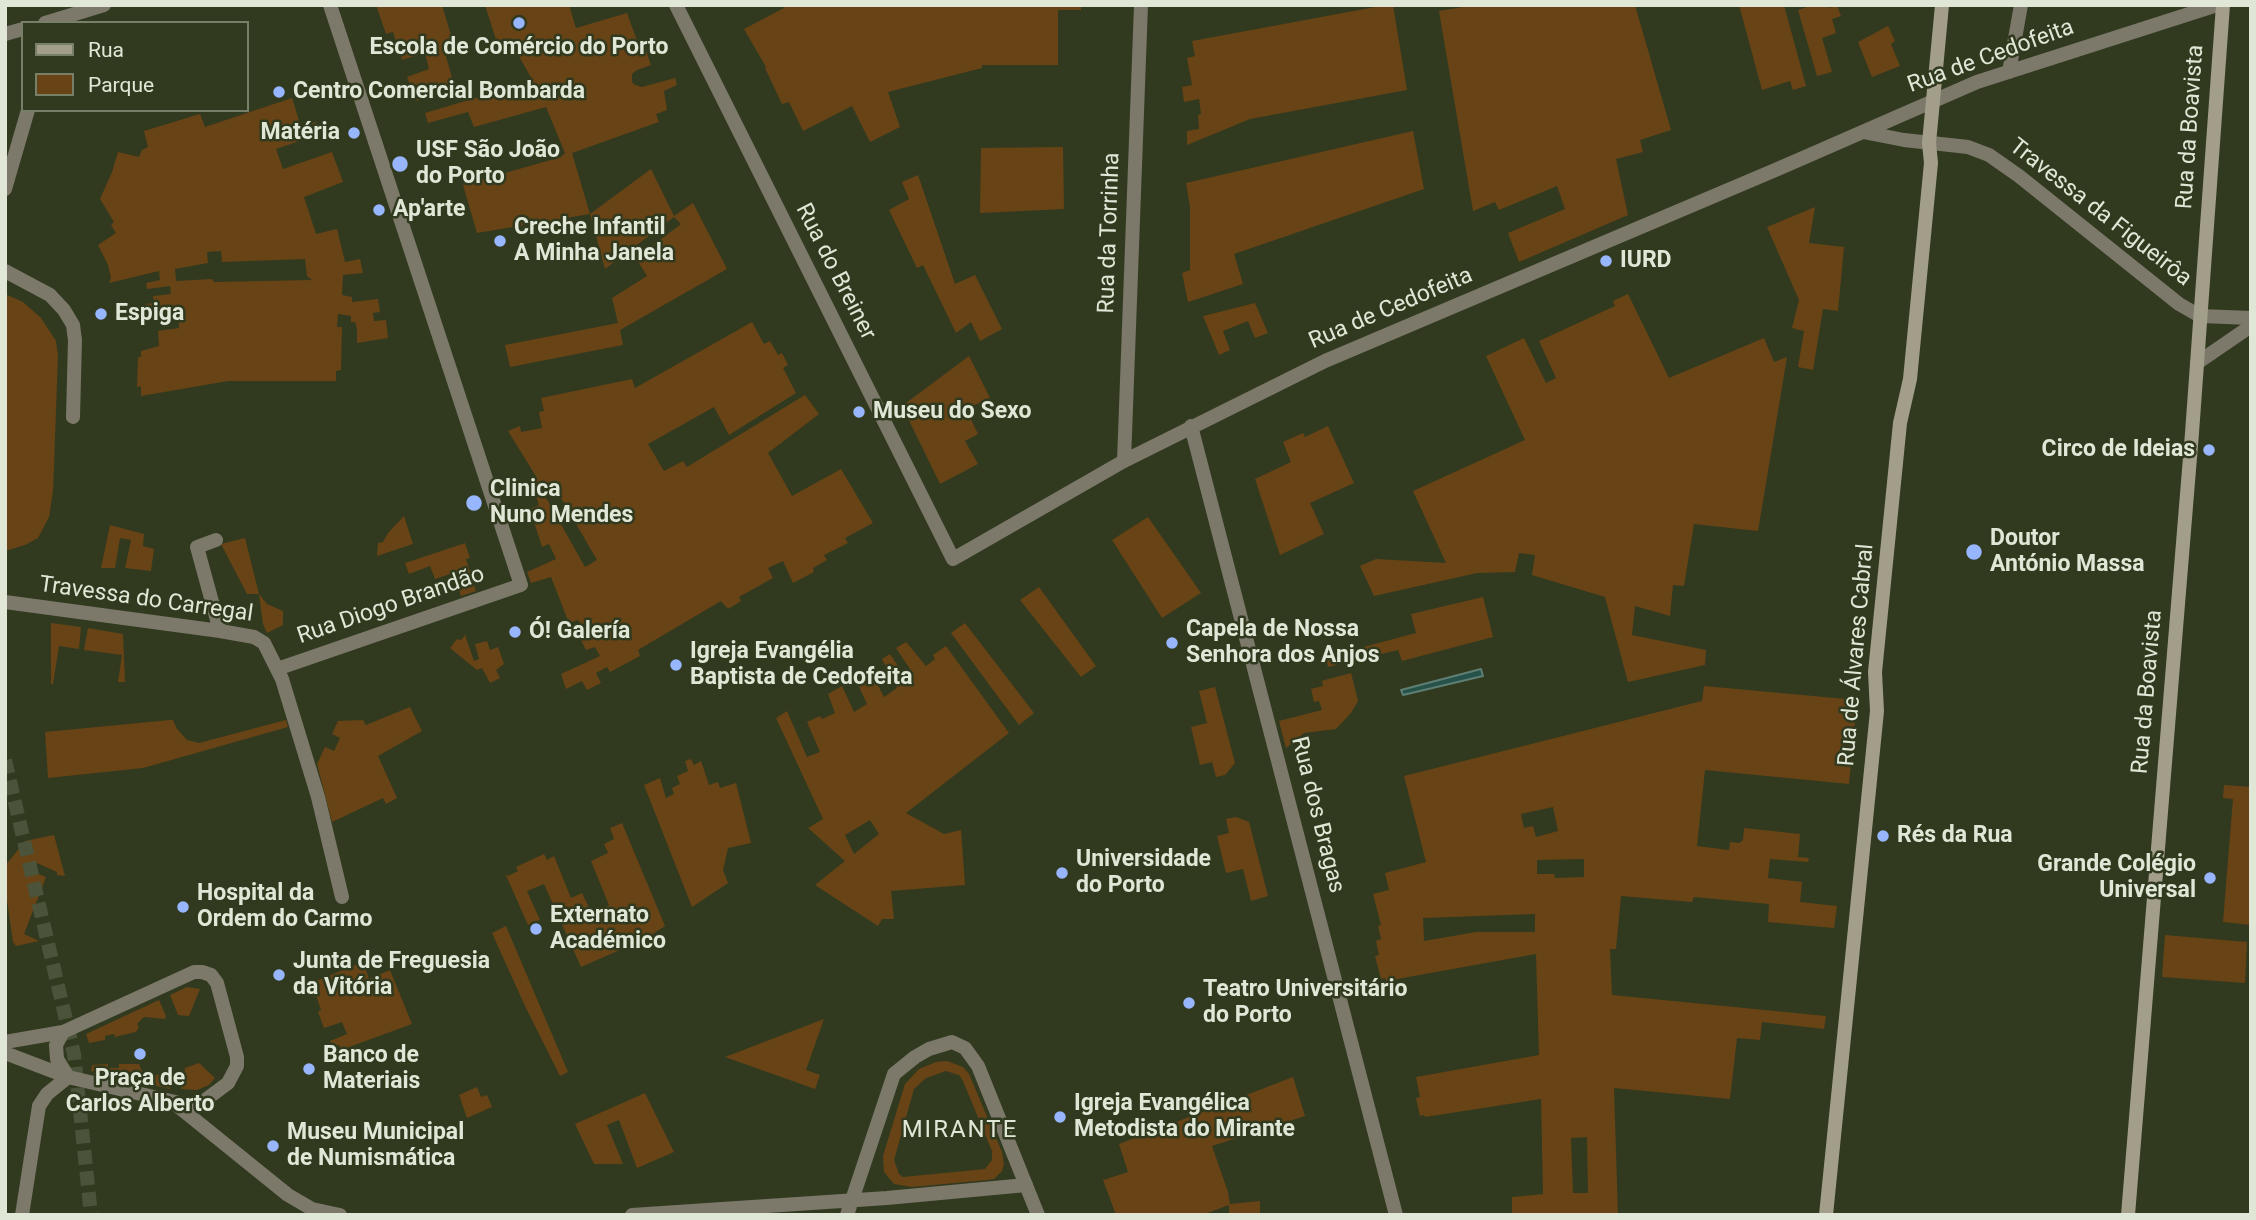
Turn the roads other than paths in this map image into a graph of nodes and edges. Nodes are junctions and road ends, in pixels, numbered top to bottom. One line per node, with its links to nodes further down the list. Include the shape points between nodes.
1 (104, 5): 9 (street)
2 (330, 5): 28 (street, Rua Diogo Brandão, via 521,585)
3 (676, 5): 25 (street, Rua do Breiner)
4 (1140, 5): 23 (street, Rua da Torrinha)
5 (1942, 5): 11 (main road, Rua de Álvares Cabral)
6 (2021, 5): 10 (street)
7 (2217, 5): 10 (street, Rua de Cedofeita)
8 (2223, 5): 17 (main road, Rua da Boavista)
9 (53, 21)
10 (2009, 72): 11 (street, Rua de Cedofeita)
11 (1934, 99): 13 (street, Rua de Cedofeita); 14 (main road, Rua de Álvares Cabral)
12 (26, 112): 15 (street)
13 (1863, 132): 14 (street); 22 (street, Rua de Cedofeita, via 1325,361)
14 (1929, 143): 17 (street, Travessa da Figueirôa, via 1968,146 1996,159); 43 (main road, Rua de Álvares Cabral, via 1931,163 1875,672 1877,711)
15 (5, 189)
16 (5, 271): 21 (street, via 50,295 73,325)
17 (2200, 316): 18 (street); 20 (main road, Rua da Boavista)
18 (2251, 318)
19 (2251, 326): 20 (street)
20 (2197, 363): 44 (main road, Rua da Boavista)
21 (73, 417)
22 (1191, 426): 23 (street, Rua de Cedofeita); 42 (street, Rua dos Bragas)
23 (1125, 461): 25 (street, Rua de Cedofeita)
24 (216, 540): 27 (street, via 197,547)
25 (953, 559)
26 (5, 602): 27 (street, Travessa do Carregal)
27 (220, 631): 28 (street, Travessa do Carregal, via 259,639)
28 (277, 669): 29 (street, Travessa do Carregal, via 318,797)
29 (342, 897)
30 (63, 1032): 31 (street); 33 (street, via 56,1045 57,1059); 34 (street, via 194,972 211,975 221,996 237,1066 228,1083 204,1101)
31 (5, 1042)
32 (5, 1054): 33 (street)
33 (68, 1077): 34 (street); 37 (street, via 39,1106)
34 (173, 1102): 38 (street, via 288,1195 312,1209)
35 (1026, 1185): 36 (street); 36 (street, via 978,1066 965,1048 952,1042 929,1049 894,1074); 41 (street)
36 (853, 1200): 39 (street); 40 (street)
37 (22, 1215)
38 (341, 1215)
39 (632, 1215)
40 (847, 1215)
41 (1038, 1215)
42 (1396, 1215)
43 (1826, 1215)
44 (2129, 1215)

